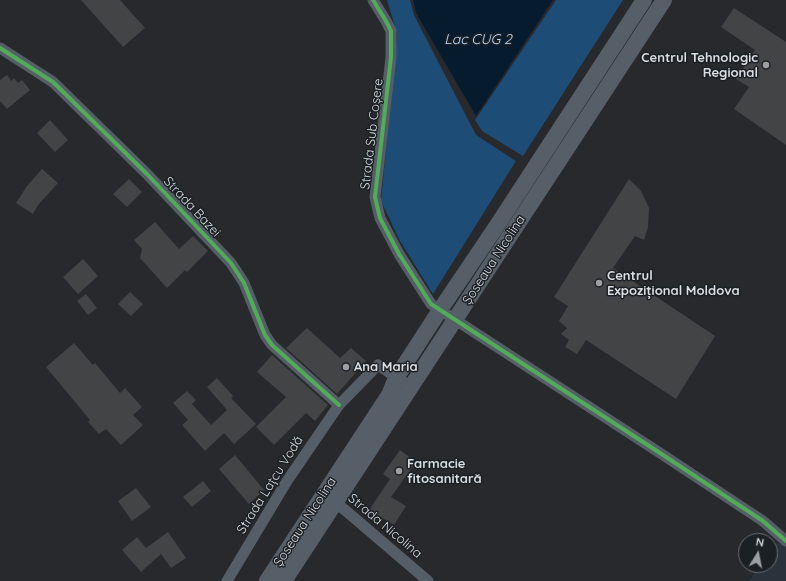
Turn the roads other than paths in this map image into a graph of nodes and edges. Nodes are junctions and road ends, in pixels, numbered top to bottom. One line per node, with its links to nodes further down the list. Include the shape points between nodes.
1 (373, 0): 5 (street, Strada Sub Coșere, via 391,31 392,57 377,171 376,204 380,218 399,254 431,304)
2 (644, 0): 5 (main road, Șoseaua Nicolina)
3 (664, 0): 6 (main road, Șoseaua Nicolina)
4 (0, 48): 9 (street, Strada Bazei, via 53,82 148,174 231,263 244,284 265,335 272,345)
5 (440, 310): 6 (street, Strada Sub Coșere); 7 (main road, Șoseaua Nicolina)
6 (456, 319): 8 (main road, Șoseaua Nicolina); 11 (street, Strada Sub Coșere, via 711,487)
7 (396, 378): 8 (street); 9 (street, via 378,365); 10 (main road, Șoseaua Nicolina)
8 (411, 387): 10 (main road, Șoseaua Nicolina)
9 (339, 405): 12 (street, Strada Lațcu Vodă, via 287,481)
10 (330, 499): 13 (main road, Șoseaua Nicolina); 14 (main road, Șoseaua Nicolina); 15 (street, Strada Nicolina)
11 (786, 541)
12 (227, 581)
13 (267, 581)
14 (284, 581)
15 (428, 581)

